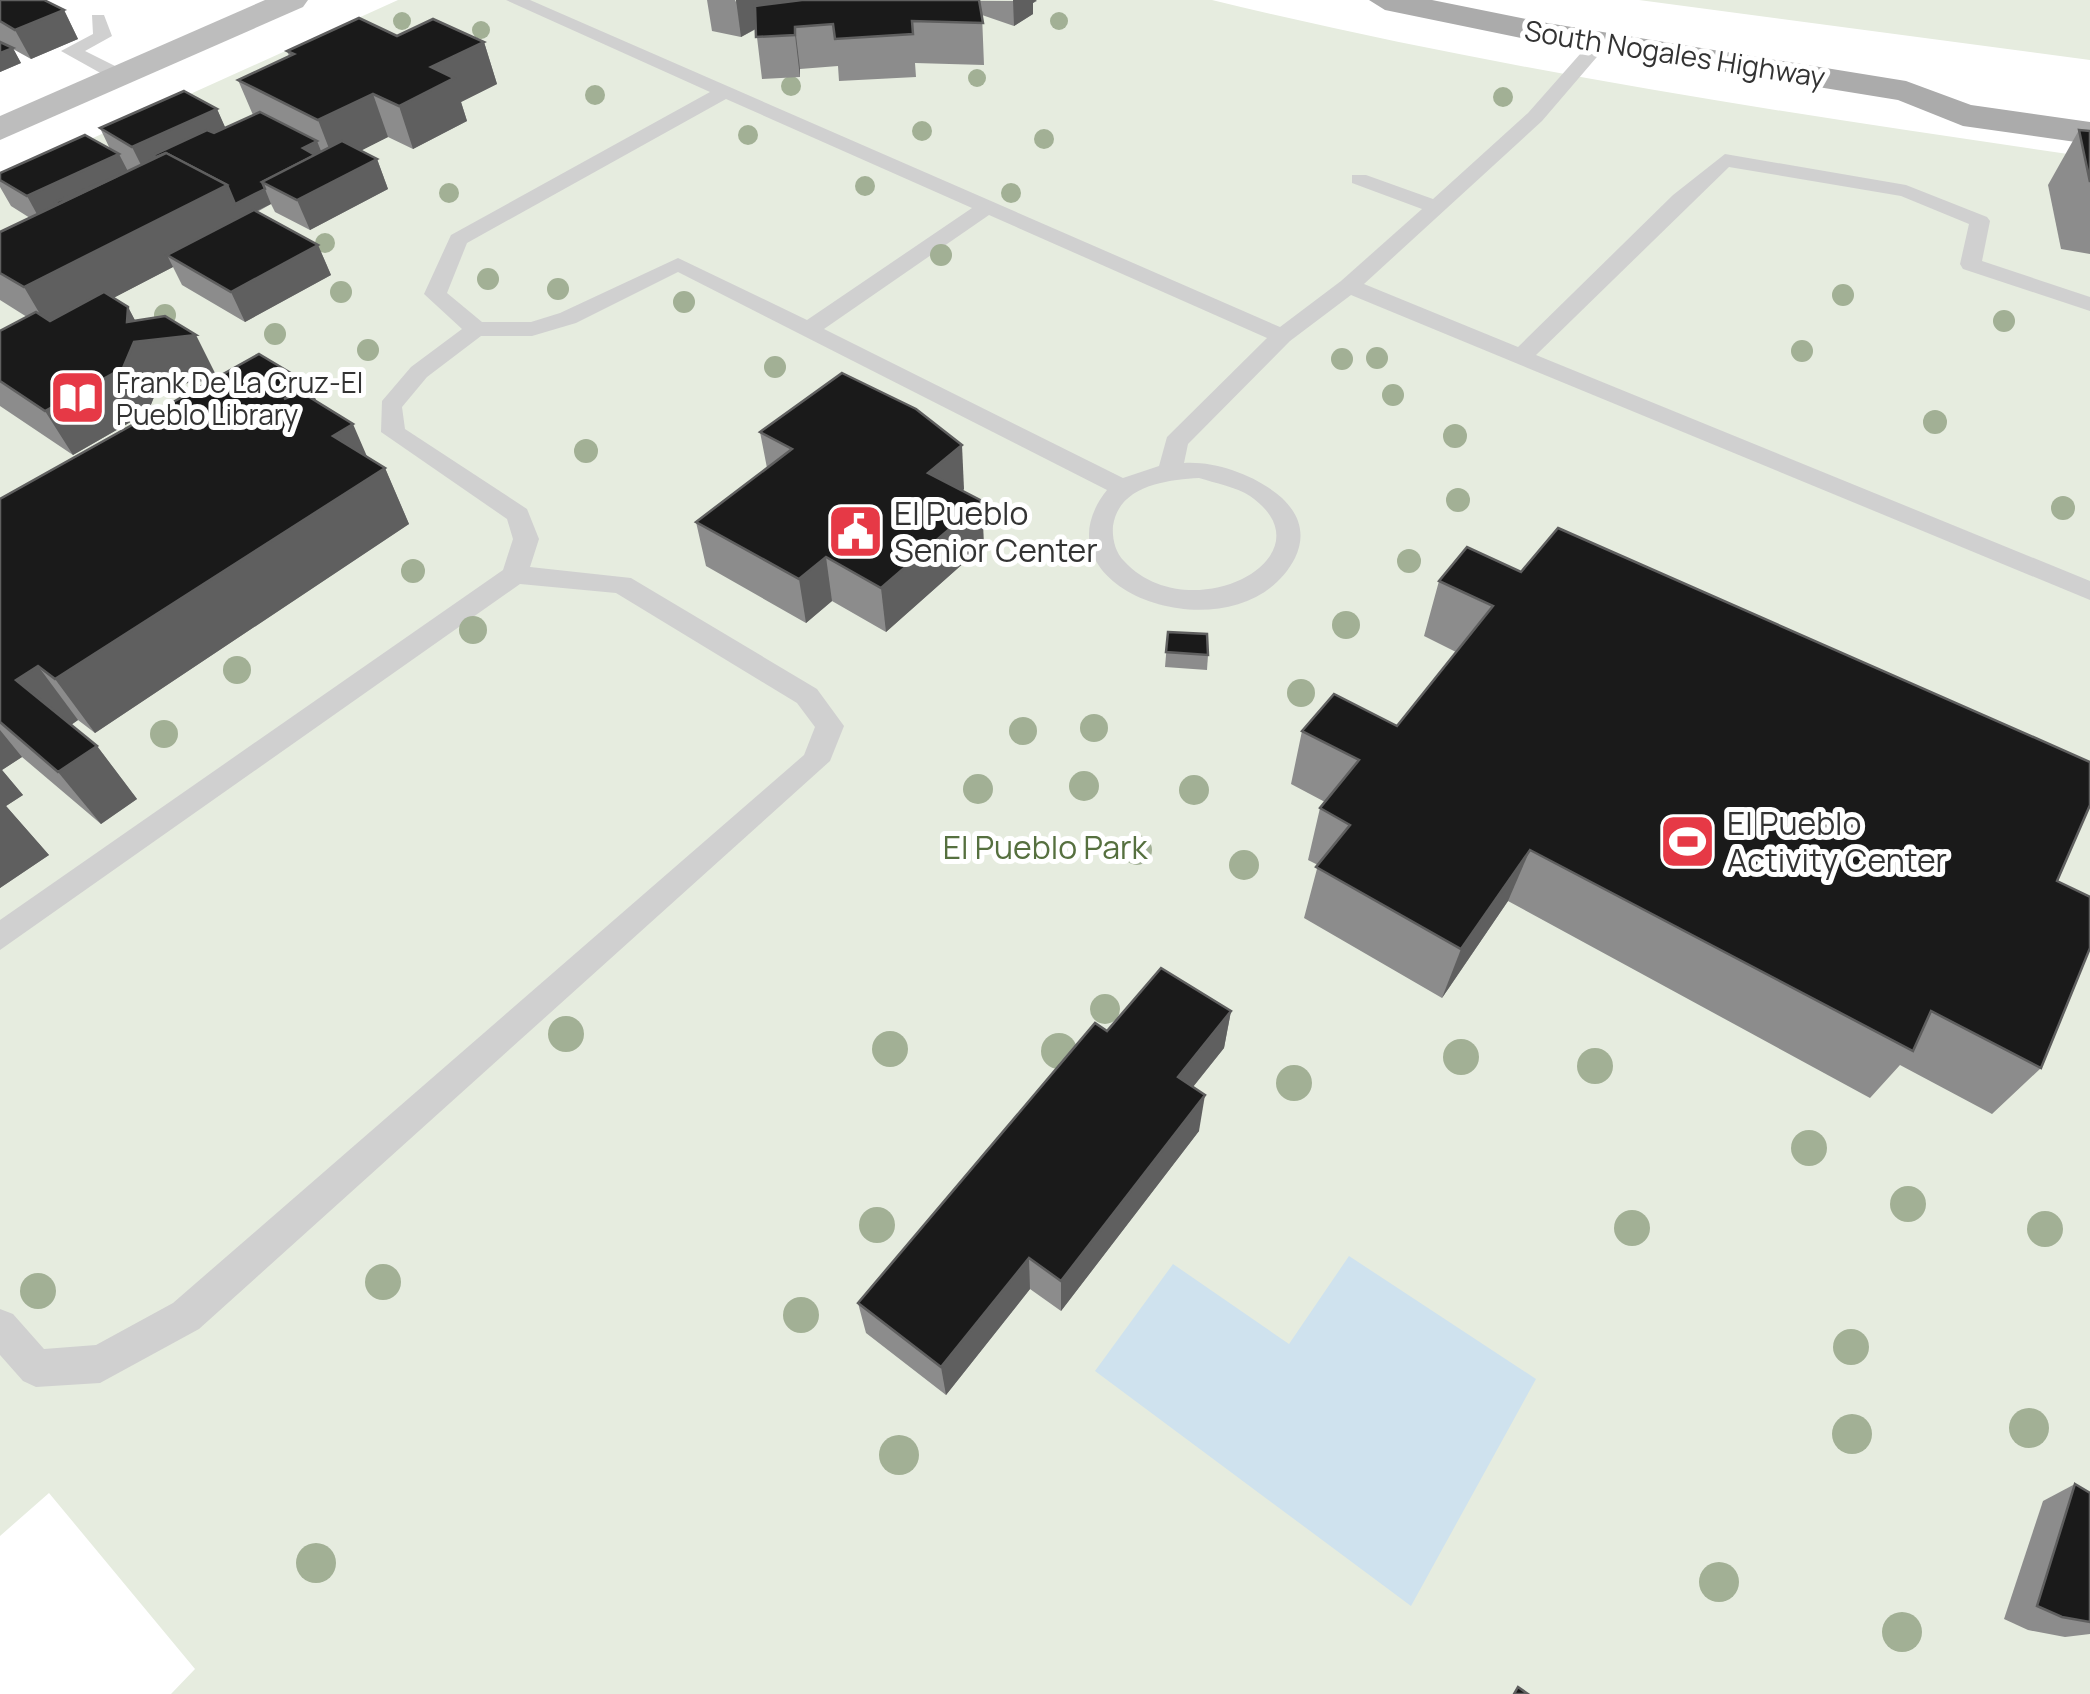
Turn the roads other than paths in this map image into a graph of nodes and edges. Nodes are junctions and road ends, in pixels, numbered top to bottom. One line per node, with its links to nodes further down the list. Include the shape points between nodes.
1 (292, 0): 6 (main road)
2 (515, 0): 8 (lane)
3 (1386, 0): 5 (main road, South Nogales Highway)
4 (98, 18): 6 (lane, via 103,36 70,51)
5 (1602, 40): 7 (main road, South Nogales Highway); 14 (lane, via 1535,117)
6 (120, 76): 10 (main road)
7 (1906, 91): 9 (main road, South Nogales Highway, via 1956,84); 11 (main road, South Nogales Highway, via 1962,115)
8 (725, 92): 13 (lane); 17 (lane, via 458,239 435,294)
9 (2090, 103)
10 (0, 129)
11 (2090, 132)
12 (1359, 179): 14 (lane)
13 (987, 206): 18 (lane); 19 (lane)
14 (1436, 207): 15 (lane)
15 (1349, 286): 19 (lane); 20 (lane)
16 (2090, 304): 20 (lane, via 1972,264 1980,221 1906,191 1725,160)
17 (476, 329): 18 (lane, via 532,329 568,318 678,264); 23 (lane, via 419,372 390,406 393,432 518,515 526,539)
18 (808, 330): 22 (lane)
19 (1282, 336): 21 (lane, via 1176,442)
20 (1522, 356): 24 (lane)
21 (1170, 471): 22 (lane); 22 (lane, via 1232,476 1279,506 1290,526 1280,570 1260,586 1216,600 1166,598 1136,586 1113,569 1097,526)
22 (1123, 488)
23 (515, 575): 25 (lane); 26 (lane, via 622,584 807,696 830,726 816,761 186,1316 100,1364 36,1368)
24 (2090, 591)
25 (0, 938)
26 (0, 1326)

